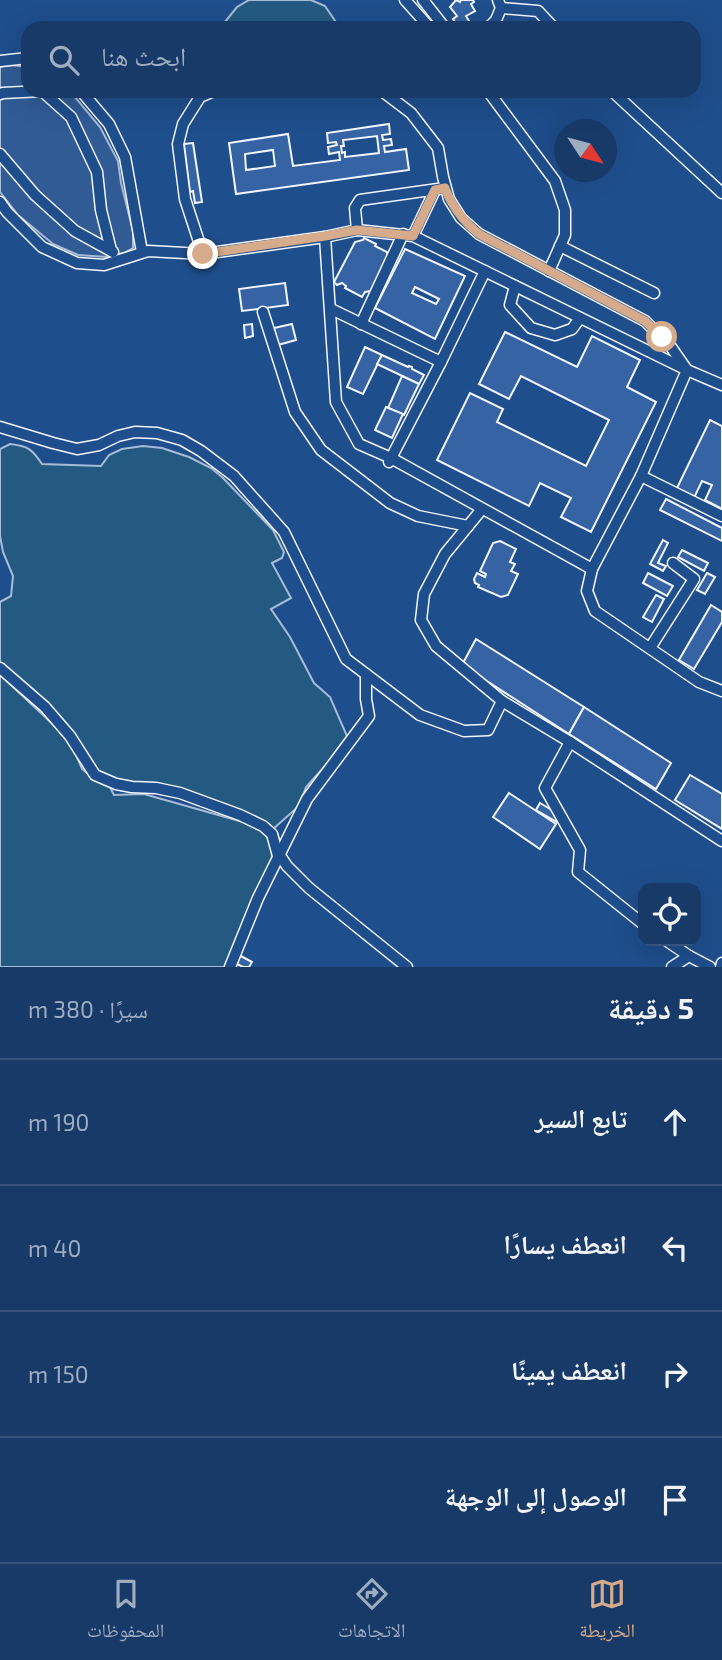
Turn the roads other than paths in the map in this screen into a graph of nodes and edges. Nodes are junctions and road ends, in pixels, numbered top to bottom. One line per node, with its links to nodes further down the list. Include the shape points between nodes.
1 (423, 0): 5 (street)
2 (409, 1): 4 (street)
3 (499, 4): 6 (street); 7 (street, via 538,11)
4 (425, 21)
5 (440, 21)
6 (495, 21)
7 (547, 21)
8 (21, 59): 9 (street)
9 (0, 61)
10 (21, 92): 11 (street)
11 (0, 94)
12 (50, 98): 26 (street, via 71,117 97,172)
13 (87, 98): 27 (street, via 109,124 125,157)
14 (199, 98): 28 (street, via 183,124 178,144 185,199)
15 (391, 98): 19 (street, via 411,113 438,148)
16 (493, 98): 25 (street, via 555,181 565,210)
17 (620, 98): 20 (street)
18 (0, 154): 26 (street, via 35,195 75,231)
19 (440, 189): 22 (street, via 360,200 355,208); 23 (street); 31 (street, via 479,234)
20 (722, 193)
21 (0, 202): 29 (street, via 42,247 77,263 104,265)
22 (357, 230): 23 (street); 24 (street)
23 (408, 235): 30 (street); 37 (street)
24 (325, 236): 28 (street); 34 (street)
25 (560, 246): 31 (street); 33 (street)
26 (111, 250): 29 (street)
27 (142, 252): 28 (street); 29 (street)
28 (203, 254)
29 (120, 259)
30 (485, 271): 32 (street); 38 (street)
31 (549, 271): 39 (street, via 645,321)
32 (515, 286): 36 (street); 36 (street, via 510,305 531,328 555,335 572,329)
33 (654, 292)
34 (331, 309): 37 (street); 42 (street, via 337,402 359,444)
35 (263, 312): 46 (street, via 295,412 321,450 390,503 418,516)
36 (580, 317): 39 (street)
37 (361, 324): 38 (street)
38 (441, 362): 42 (street)
39 (687, 370): 40 (street); 43 (street)
40 (722, 385)
41 (0, 427): 51 (street, via 77,449 135,432 182,440 201,451 234,476 284,532 346,659)
42 (390, 460): 44 (street)
43 (640, 476): 45 (street); 48 (street)
44 (482, 509): 46 (street); 48 (street)
45 (722, 516)
46 (468, 526): 53 (street, via 445,554 424,594 421,620 436,646)
47 (673, 563): 49 (street, via 694,579)
48 (592, 569): 49 (street, via 587,591 596,611)
49 (650, 648): 52 (street, via 699,682)
50 (0, 668): 56 (street, via 45,706 95,775 116,784 180,793 240,815 272,834)
51 (366, 674): 53 (street, via 420,715 464,731 488,730); 56 (street, via 369,716 307,799)
52 (722, 691)
53 (502, 701): 54 (street)
54 (570, 742): 55 (street); 57 (street, via 545,789 580,850 578,872)
55 (722, 841)
56 (279, 855): 60 (street); 61 (street, via 320,898)
57 (638, 920)
58 (674, 946): 59 (street)
59 (689, 956): 62 (street); 63 (street)
60 (230, 967)
61 (407, 967)
62 (672, 967)
63 (710, 967)

